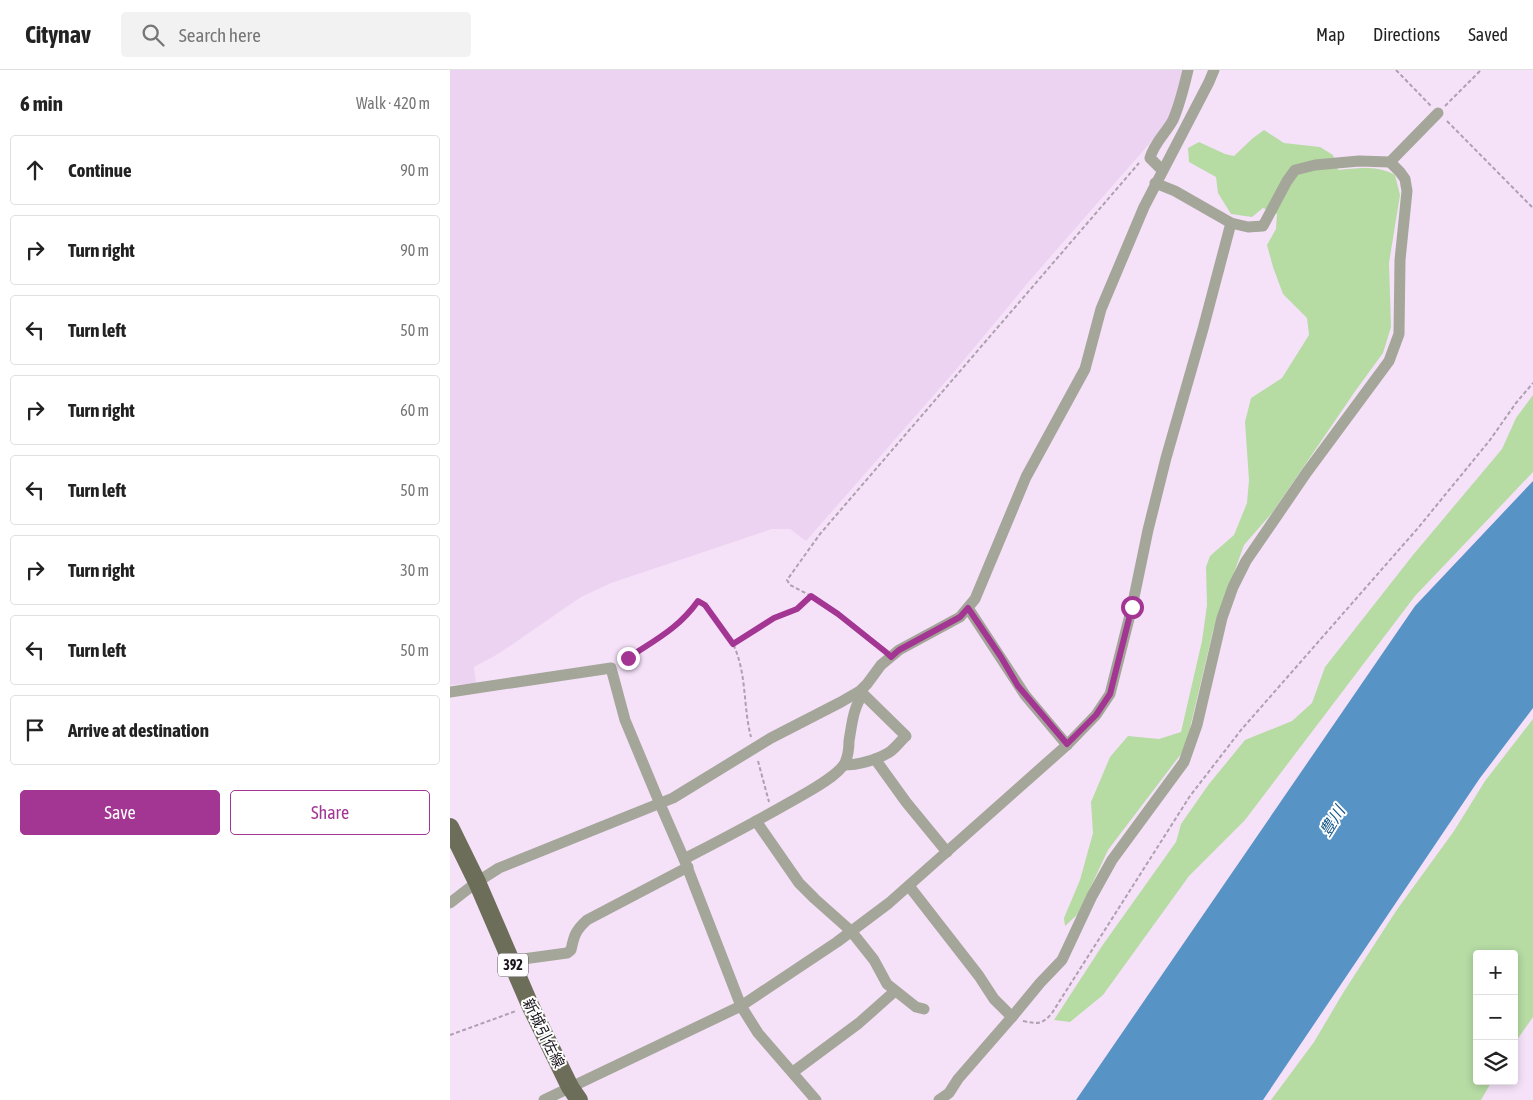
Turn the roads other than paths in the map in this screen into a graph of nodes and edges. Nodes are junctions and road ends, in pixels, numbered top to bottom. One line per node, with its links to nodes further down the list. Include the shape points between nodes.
1 (1188, 70): 5 (street, via 1172,122 1150,158)
2 (1214, 70): 5 (street)
3 (1438, 113): 4 (street)
4 (1390, 162): 7 (street, via 1359,161 1295,170 1263,226); 27 (street, via 1405,179 1408,192 1400,260 1399,334 1389,361 1246,561 1222,618 1197,725 1184,762 1112,860 1062,960)
5 (1162, 170): 6 (street)
6 (1156, 183): 7 (street); 8 (street, via 1101,309 1085,369 1026,477 976,599)
7 (1231, 223): 11 (street, via 1166,458 1110,694 1096,715)
8 (968, 608): 10 (street, via 960,617 899,650 881,665); 11 (street, via 1018,686)
9 (450, 692): 14 (street, via 611,668 625,720)
10 (861, 692): 12 (street, via 906,736 889,752); 13 (street, via 852,718); 14 (street, via 754,747)
11 (1067, 744): 17 (street)
12 (875, 758): 13 (street); 17 (street)
13 (844, 764): 15 (street, via 820,785)
14 (660, 804): 18 (street); 19 (street, via 499,868)
15 (756, 821): 18 (street); 22 (street, via 799,883)
16 (450, 827): 19 (main road, 新城引佐線 / 392)
17 (947, 852): 20 (street)
18 (686, 863): 23 (street, via 587,920 574,934 571,950 567,953); 25 (street)
19 (477, 882): 21 (street); 23 (main road, 新城引佐線 / 392)
20 (909, 886): 22 (street); 27 (street, via 994,999)
21 (450, 903)
22 (851, 931): 24 (street); 25 (street)
23 (512, 963): 29 (main road, 新城引佐線 / 392)
24 (895, 991): 26 (street, via 916,1007); 28 (street, via 859,1023)
25 (741, 1006): 28 (street, via 758,1033); 29 (street, via 617,1066)
26 (924, 1009)
27 (1012, 1017): 32 (street, via 949,1093)
28 (793, 1072): 31 (street)
29 (574, 1093): 30 (street)
30 (544, 1100)
31 (816, 1100)
32 (939, 1100)

